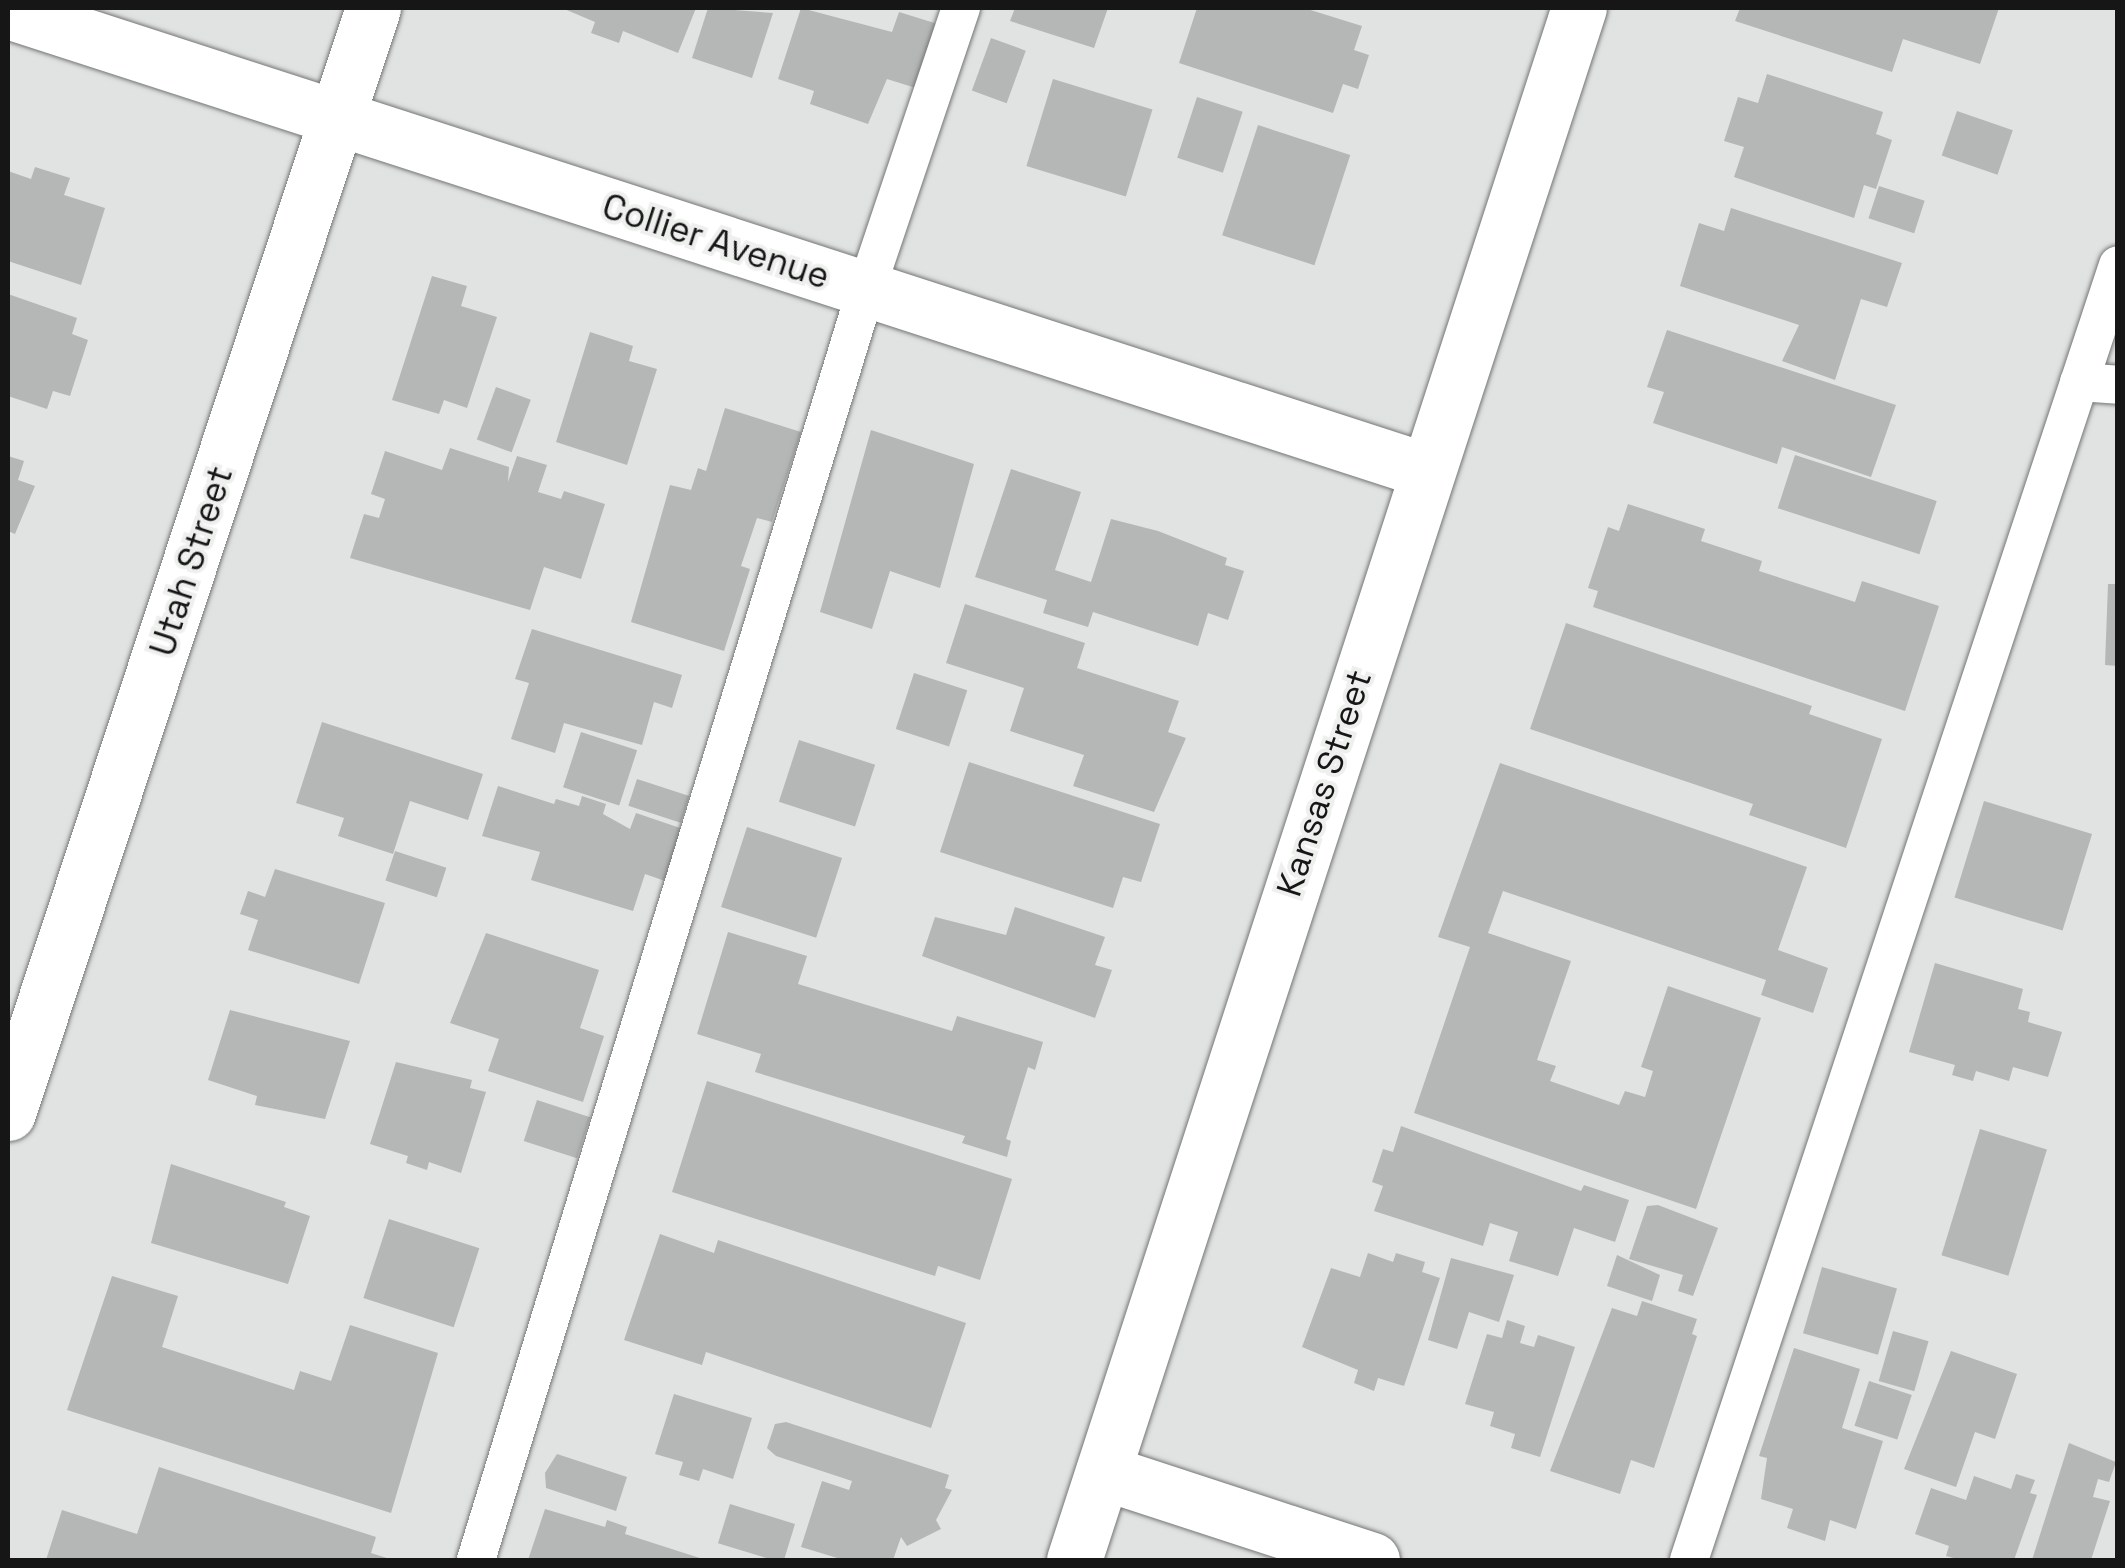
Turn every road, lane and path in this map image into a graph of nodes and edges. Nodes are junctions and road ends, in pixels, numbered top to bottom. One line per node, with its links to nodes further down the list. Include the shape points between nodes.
1 (373, 8): 5 (street, Utah Street)
2 (961, 8): 7 (lane)
3 (1579, 8): 10 (street, Kansas Street)
4 (8, 11): 5 (street, Collier Avenue)
5 (337, 119): 7 (street, Collier Avenue); 11 (street, Utah Street)
6 (2118, 265): 8 (lane)
7 (866, 290): 10 (street, Collier Avenue); 13 (lane)
8 (2079, 382): 9 (lane); 16 (lane)
9 (2118, 385)
10 (1425, 470): 12 (street, Kansas Street)
11 (8, 1114)
12 (1102, 1472): 14 (street, Kansas Street); 15 (street)
13 (476, 1560)
14 (1074, 1560)
15 (1372, 1560)
16 (1688, 1560)

